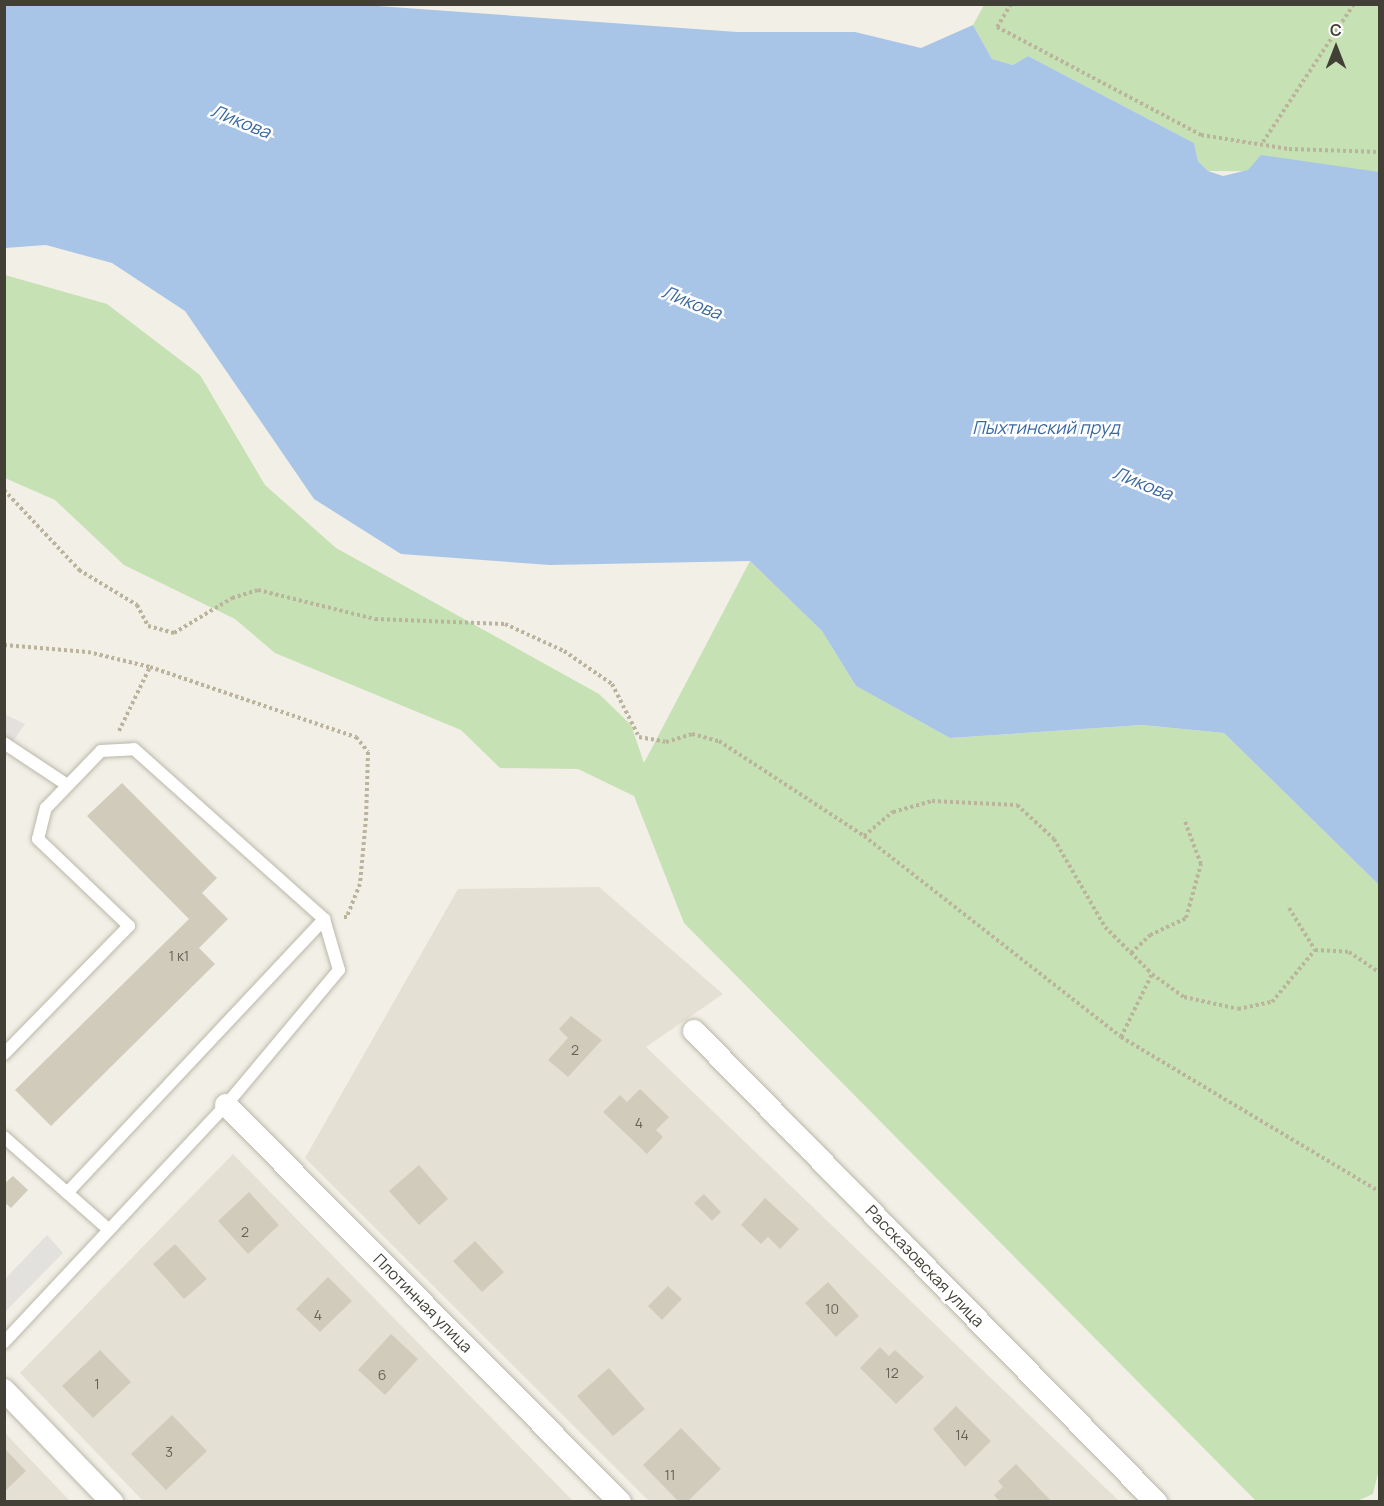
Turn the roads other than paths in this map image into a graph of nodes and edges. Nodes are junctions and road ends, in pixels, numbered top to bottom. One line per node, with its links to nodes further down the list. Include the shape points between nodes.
1 (4, 742): 2 (lane)
2 (66, 784): 3 (lane, via 100,750 134,749); 5 (lane, via 46,808 38,839 129,926)
3 (324, 919): 6 (lane, via 339,970); 8 (lane)
4 (694, 1031): 14 (street, Рассказовская улица)
5 (4, 1054)
6 (226, 1105): 9 (lane); 13 (street, Плотинная улица)
7 (4, 1137): 8 (lane)
8 (67, 1193): 9 (lane)
9 (108, 1229): 10 (lane)
10 (4, 1342)
11 (4, 1390): 12 (street)
12 (112, 1502)
13 (620, 1502)
14 (1156, 1502)

